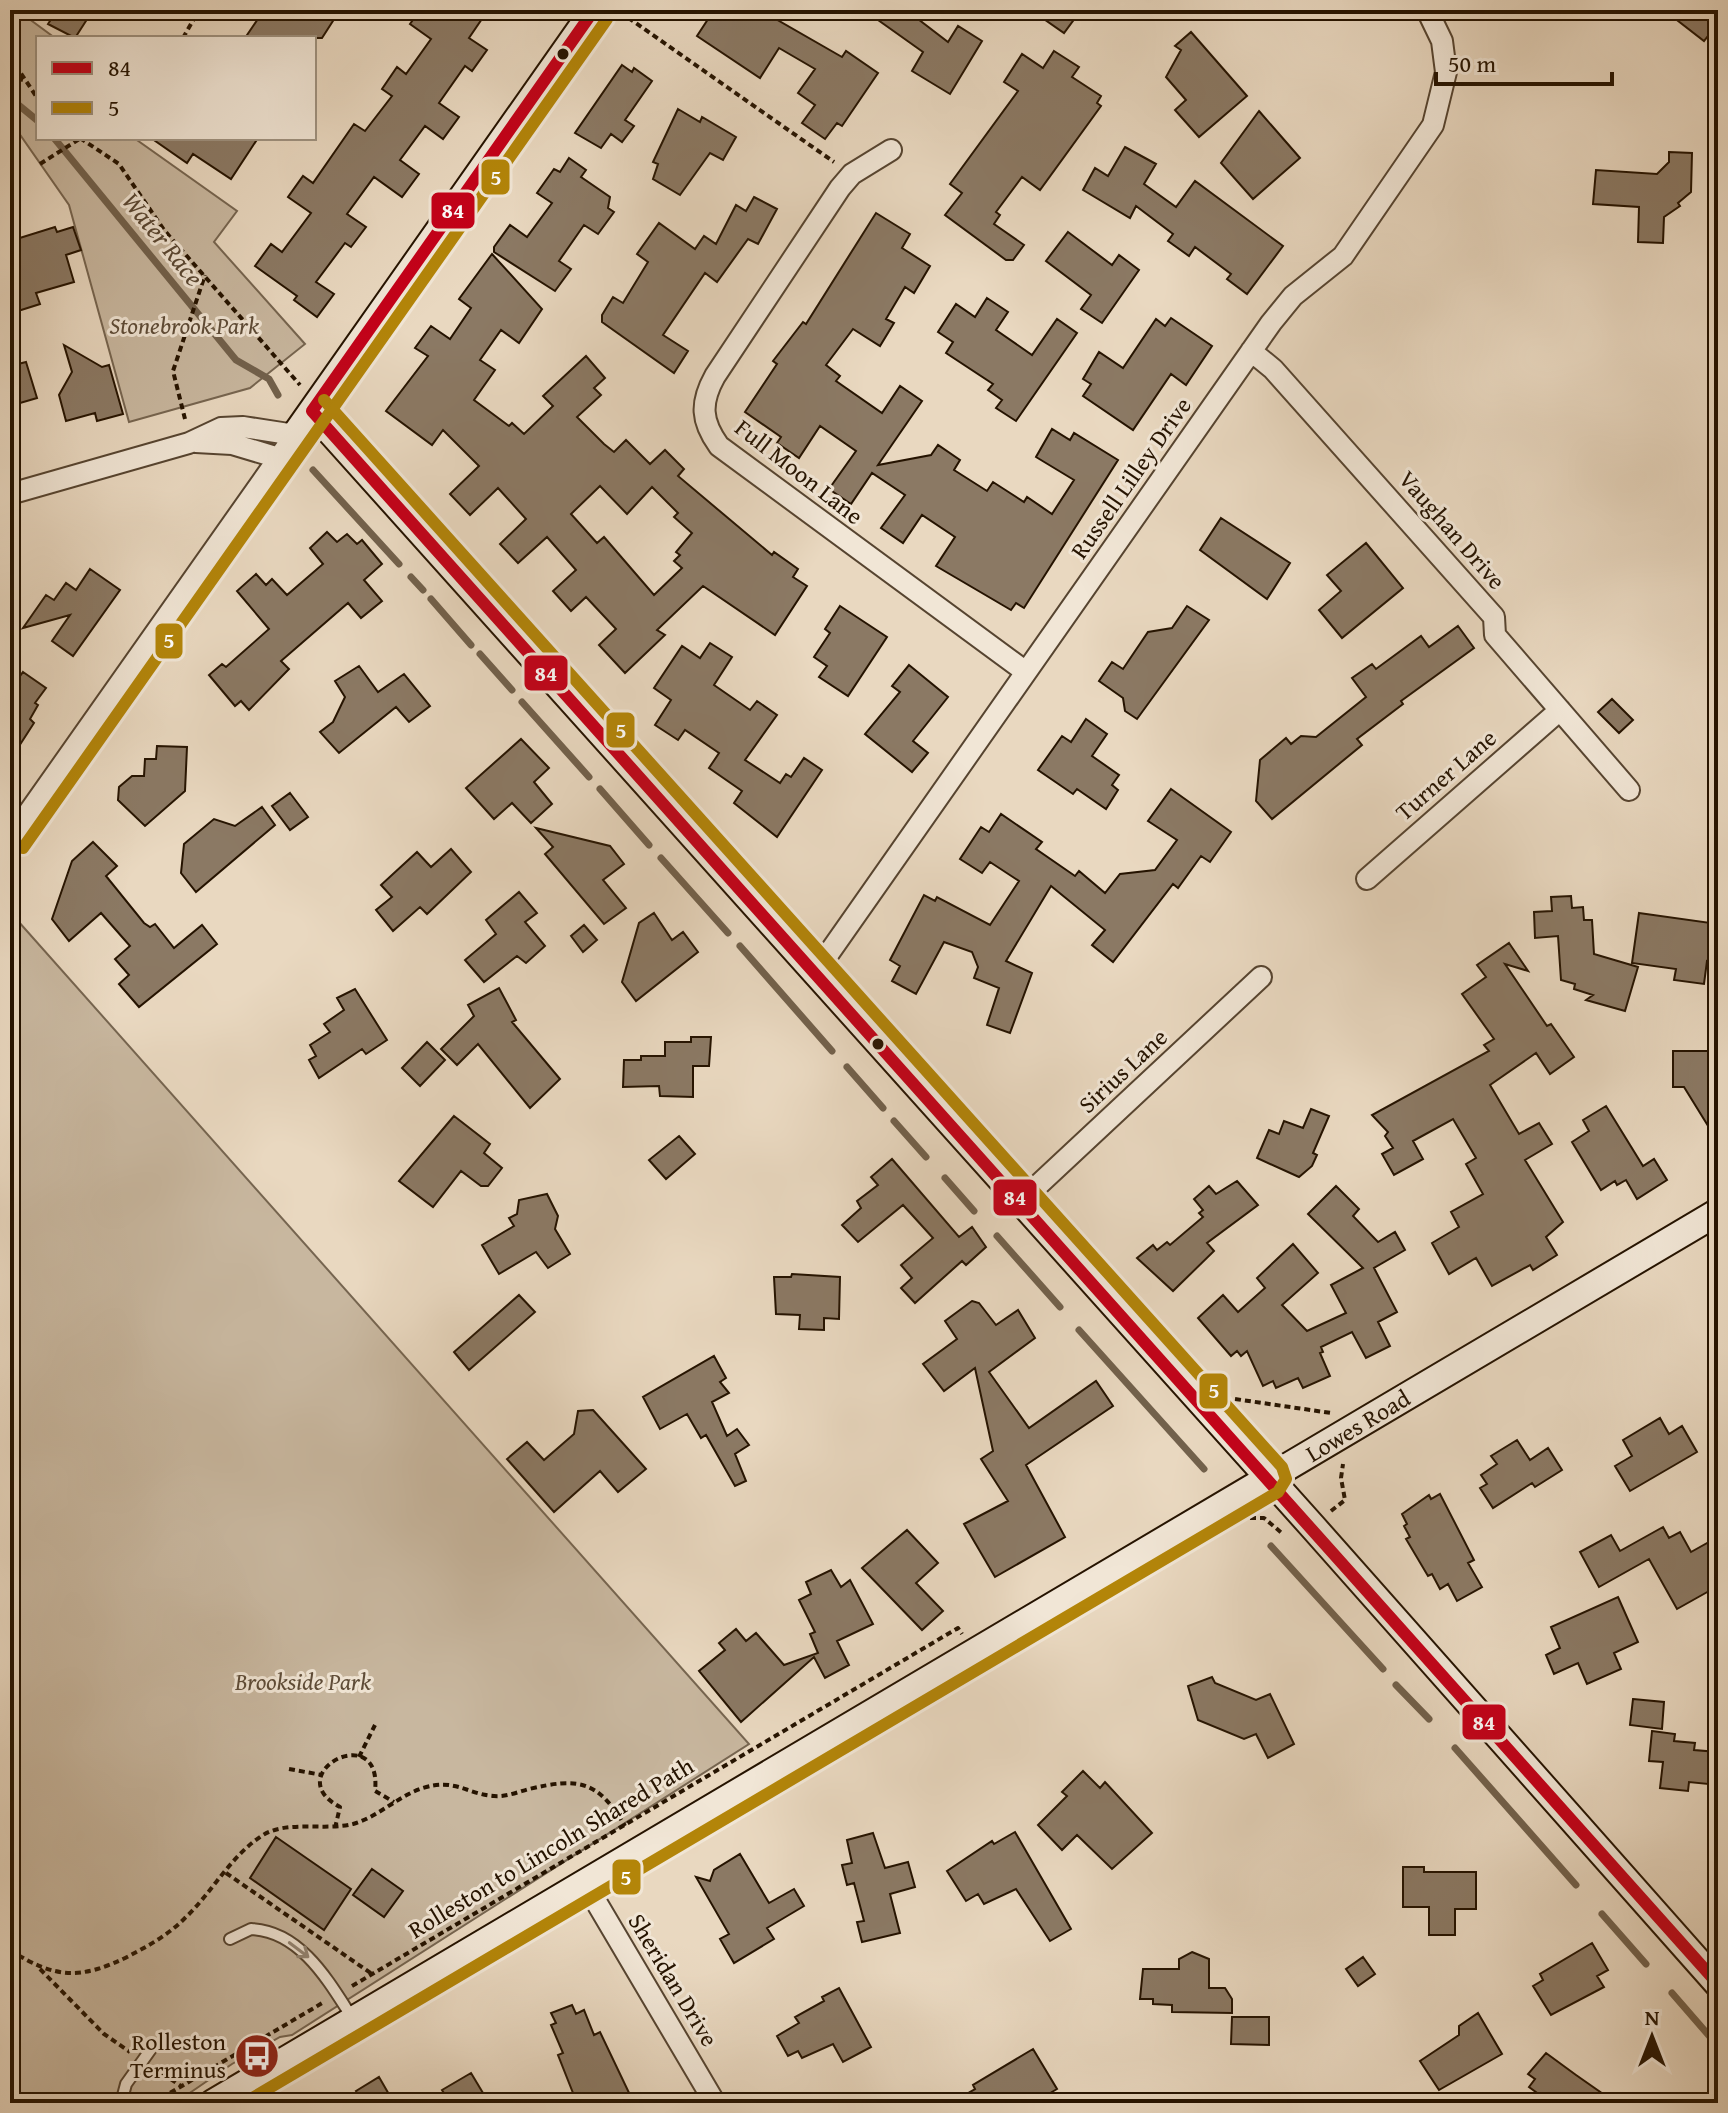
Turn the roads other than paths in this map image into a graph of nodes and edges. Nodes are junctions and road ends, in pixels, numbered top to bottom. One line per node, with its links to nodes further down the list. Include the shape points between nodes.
1 (1427, 10): 4 (street, Russell Lilley Drive, via 1442,41 1446,72 1433,125 1343,256 1293,296)
2 (607, 11): 5 (street)
3 (891, 150): 10 (street, Full Moon Lane, via 852,174 715,376 702,407 706,429 732,456)
4 (1251, 351): 10 (street, Russell Lilley Drive); 11 (street, Vaughan Drive, via 1273,369 1485,606 1494,617 1495,635)
5 (312, 411): 6 (street); 15 (street)
6 (295, 435): 7 (street, via 233,427); 8 (street)
7 (189, 443): 8 (street, via 227,443); 9 (street)
8 (279, 458): 13 (street)
9 (10, 494)
10 (1026, 672): 15 (street, Russell Lilley Drive)
11 (1560, 710): 12 (street, Vaughan Drive); 14 (street, Turner Lane)
12 (1629, 790)
13 (10, 839)
14 (1367, 879)
15 (815, 973): 17 (street)
16 (1261, 977): 17 (street, Sirius Lane)
17 (1020, 1202): 19 (street)
18 (1718, 1212): 19 (street, Lowes Road)
19 (1270, 1478): 20 (street, Lowes Road); 22 (street)
20 (585, 1883): 23 (street, Lowes Road); 27 (street, Sheridan Drive)
21 (230, 1939): 23 (lane, one-way to 23, via 251,1929 276,1935 313,1961)
22 (1718, 1984)
23 (354, 2020): 26 (street, Lowes Road)
24 (151, 2049): 25 (lane, via 122,2091)
25 (121, 2103)
26 (213, 2103)
27 (715, 2103)

